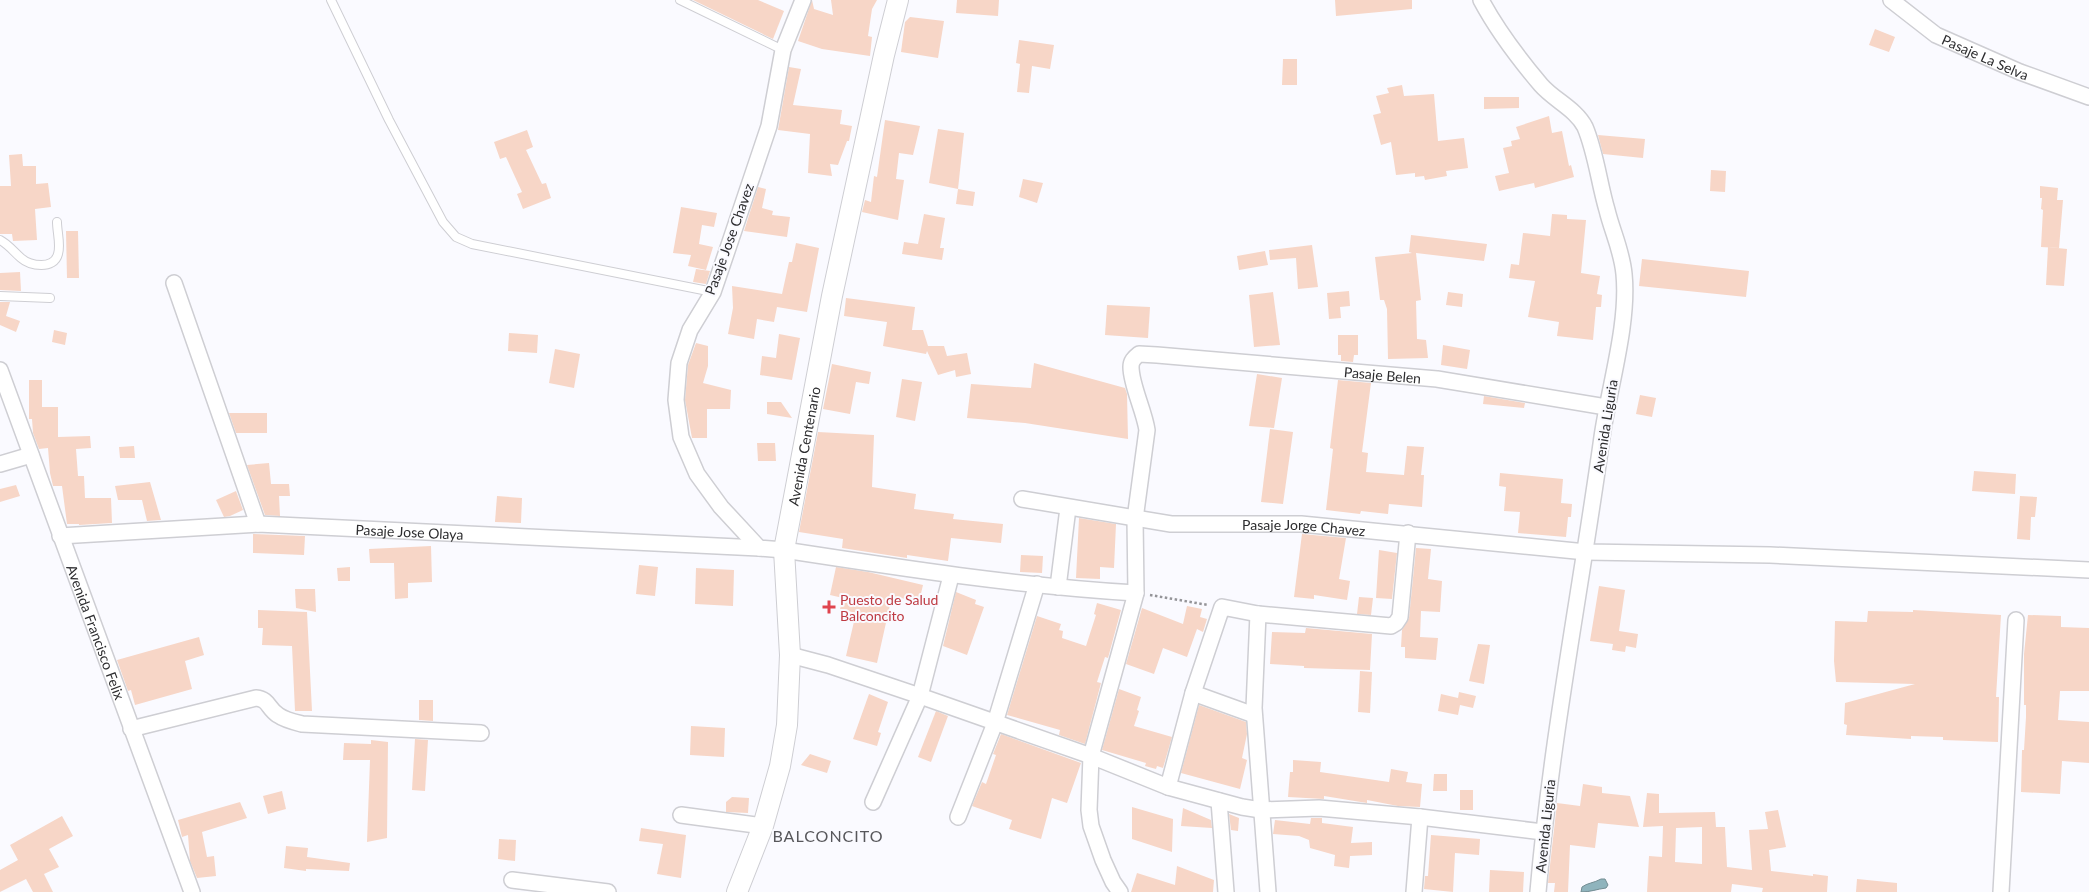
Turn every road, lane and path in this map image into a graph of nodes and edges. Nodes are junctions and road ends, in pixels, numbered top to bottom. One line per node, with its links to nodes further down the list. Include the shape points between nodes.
1 (331, 0): 12 (lane, via 389,120 443,222 456,237 472,244)
2 (680, 0): 7 (lane)
3 (803, 0): 7 (street, Pasaje Jose Chavez)
4 (898, 0): 26 (main road, Avenida Centenario, via 832,296)
5 (1481, 0): 16 (street, Avenida Liguria, via 1491,19 1542,86 1584,125 1591,145 1624,274 1624,316)
6 (1891, 0): 8 (street, Pasaje La Selva, via 1936,36)
7 (783, 50): 12 (street, Pasaje Jose Chavez, via 768,126)
8 (2089, 97)
9 (57, 222): 10 (lane, via 58,254 55,260 43,266 22,259)
10 (0, 240)
11 (174, 283): 22 (street)
12 (713, 292): 25 (street, Pasaje Jose Chavez, via 690,330 679,363 676,400 681,437 697,474 721,507)
13 (0, 296): 14 (lane)
14 (50, 298)
15 (0, 370): 17 (street, Avenida Francisco Felix)
16 (1606, 407): 21 (street, Pasaje Belen, via 1437,379 1139,354 1131,366 1147,430); 27 (street, Avenida Liguria)
17 (31, 456): 18 (street); 24 (street, Avenida Francisco Felix)
18 (0, 464)
19 (1022, 499): 20 (street, Pasaje Jorge Chavez)
20 (1068, 508): 21 (street, Pasaje Jorge Chavez); 31 (street)
21 (1136, 519): 23 (street, Pasaje Jorge Chavez, via 1171,524 1301,524); 32 (street)
22 (258, 524): 24 (street, Pasaje Jose Olaya); 25 (street, Pasaje Jose Olaya)
23 (1408, 533): 27 (street, Pasaje Jorge Chavez); 34 (street, via 1400,617 1396,623 1390,626)
24 (60, 536): 41 (street, Avenida Francisco Felix)
25 (759, 548): 26 (street)
26 (784, 550): 29 (street); 36 (main road, Avenida Centenario)
27 (1586, 552): 28 (street, Pasaje Jorge Chavez, via 1770,555); 52 (street, Avenida Liguria, via 1554,742)
28 (2089, 570)
29 (951, 576): 30 (street); 38 (street)
30 (1036, 584): 31 (street); 40 (street)
31 (1058, 587): 32 (street)
32 (1136, 593): 33 (path); 43 (street)
33 (1222, 607): 34 (street); 37 (street)
34 (1258, 614): 39 (street)
35 (2016, 620): 62 (street)
36 (790, 655): 38 (street); 51 (main road, Avenida Centenario, via 787,725 780,766)
37 (1193, 693): 39 (street); 44 (street)
38 (920, 696): 40 (street); 46 (street)
39 (1254, 715): 47 (street)
40 (996, 723): 43 (street); 49 (street)
41 (131, 729): 42 (street, via 263,698 279,716 302,724); 54 (street, Avenida Francisco Felix)
42 (481, 733)
43 (1091, 756): 44 (street); 57 (street, via 1091,826)
44 (1168, 787): 45 (street)
45 (1219, 801): 47 (street); 58 (street)
46 (874, 802)
47 (1262, 810): 50 (street, via 1319,808); 59 (street)
48 (681, 815): 51 (street)
49 (958, 817)
50 (1420, 817): 52 (street); 60 (street)
51 (763, 826): 56 (main road, Avenida Centenario)
52 (1543, 832): 61 (street, Avenida Liguria)
53 (512, 880): 55 (street)
54 (192, 892)
55 (608, 892)
56 (737, 892)
57 (1120, 892)
58 (1226, 892)
59 (1268, 892)
60 (1414, 892)
61 (1538, 892)
62 (2001, 892)

